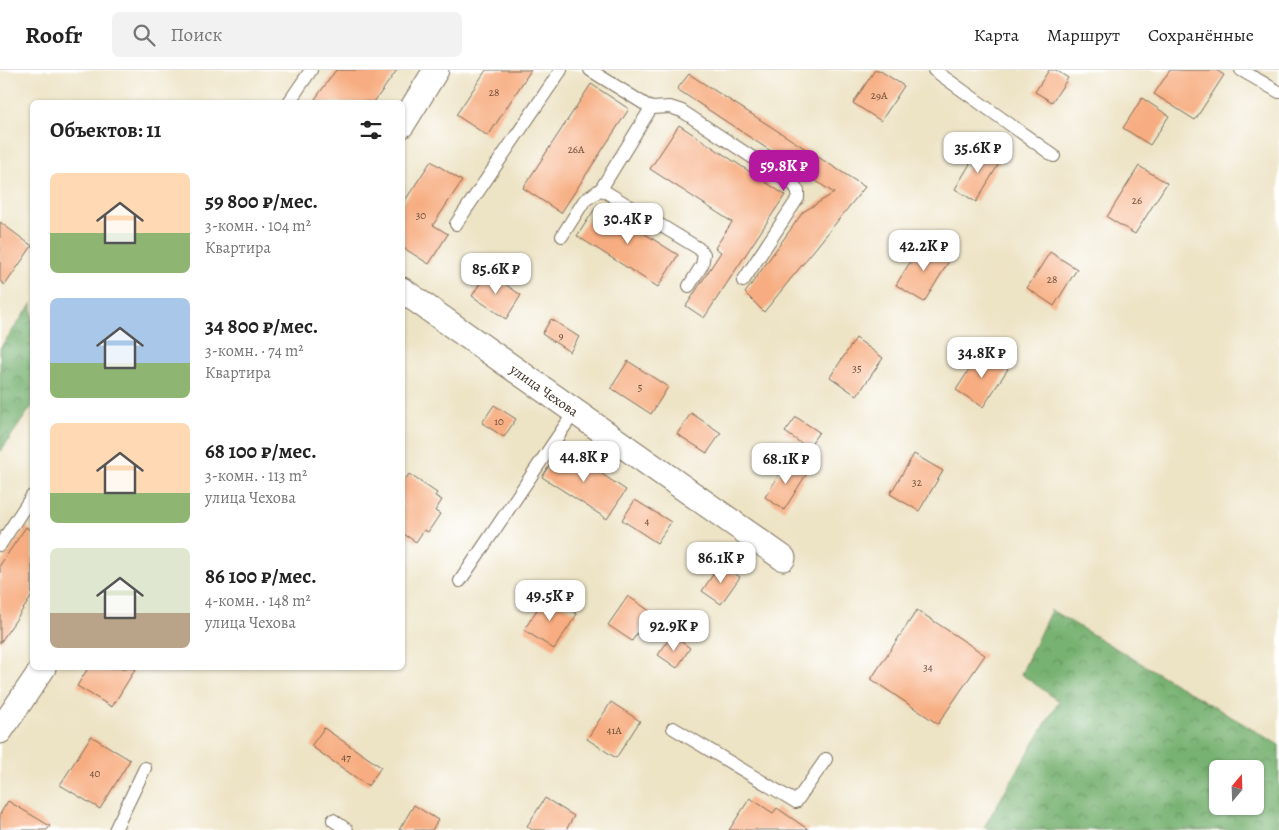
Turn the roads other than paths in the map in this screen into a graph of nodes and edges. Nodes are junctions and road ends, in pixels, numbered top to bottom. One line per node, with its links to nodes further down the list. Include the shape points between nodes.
1 (310, 70): 8 (lane)
2 (436, 70): 10 (street)
3 (560, 70): 13 (lane)
4 (590, 70): 9 (lane)
5 (934, 70): 11 (lane)
6 (1242, 70): 7 (lane)
7 (1279, 92)
8 (290, 100)
9 (651, 108): 12 (lane); 15 (lane, via 670,107 682,111 794,185 798,191 798,198)
10 (405, 120)
11 (1054, 156)
12 (601, 189): 14 (lane, via 584,201); 16 (lane, via 704,254 702,265)
13 (456, 224)
14 (562, 236)
15 (743, 281)
16 (689, 286)
17 (405, 292): 18 (street, улица Чехова)
18 (574, 411): 21 (street, улица Чехова); 22 (lane)
19 (30, 499): 20 (lane)
20 (0, 545)
21 (783, 558)
22 (460, 581)
23 (42, 670): 25 (street)
24 (674, 728): 26 (lane, via 796,802)
25 (0, 731)
26 (826, 759)
27 (145, 768): 29 (lane)
28 (333, 820): 30 (lane)
29 (115, 830)
30 (347, 830)

